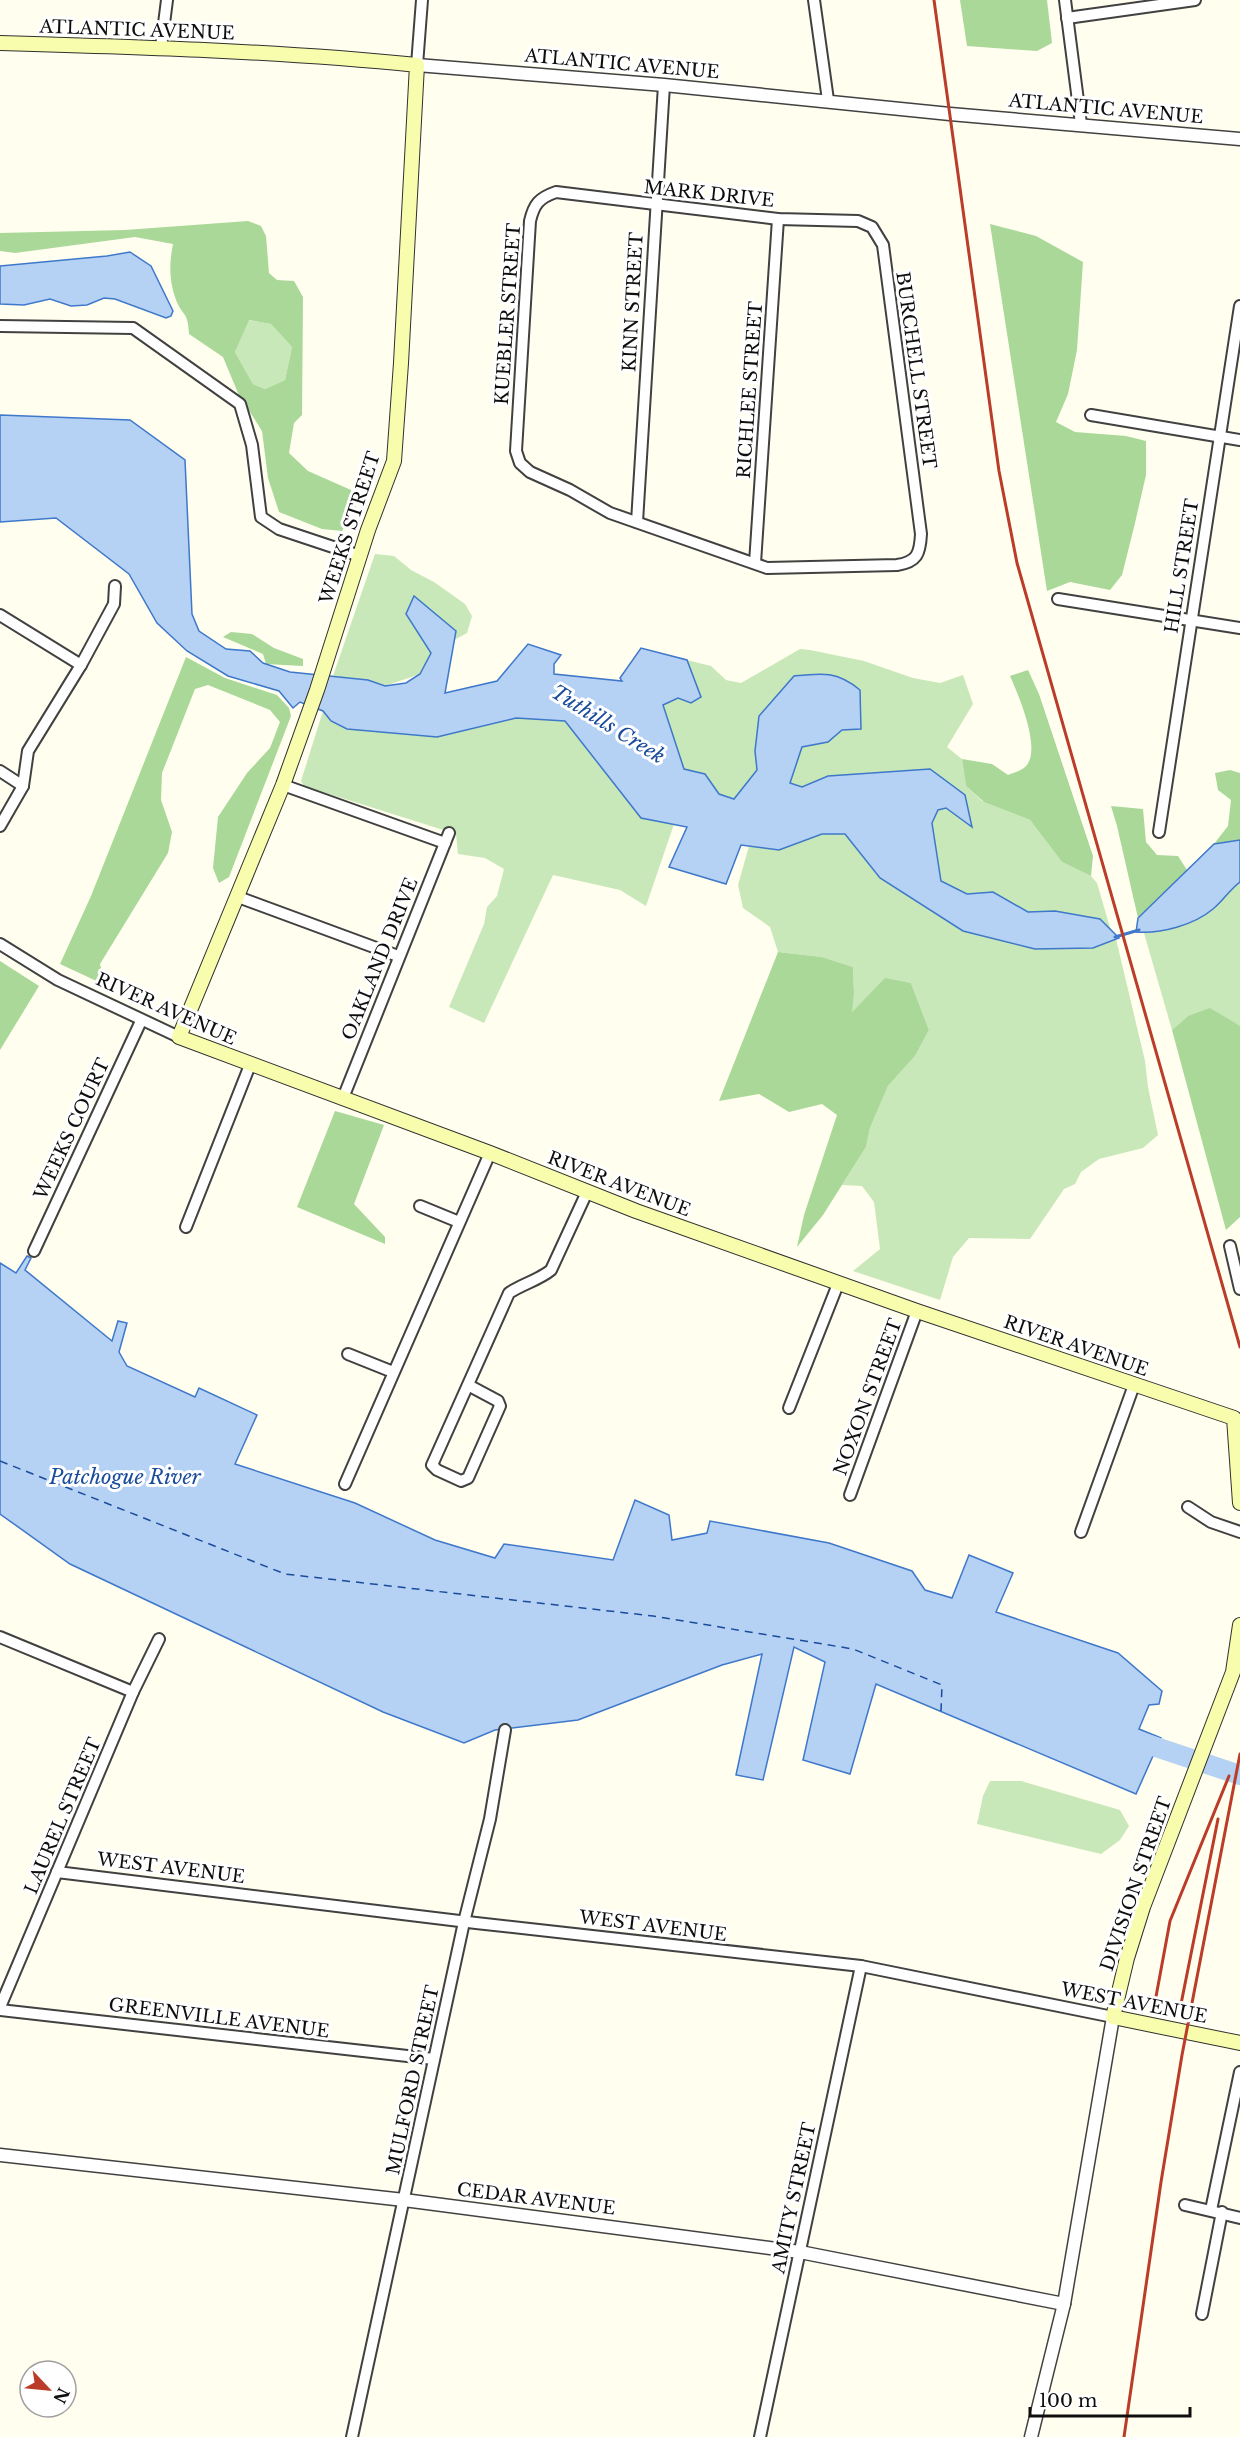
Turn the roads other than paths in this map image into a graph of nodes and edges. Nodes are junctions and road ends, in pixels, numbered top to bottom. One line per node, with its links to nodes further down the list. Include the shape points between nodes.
1 (167, 0): 8 (street)
2 (422, 0): 9 (street, WEEKS STREET)
3 (814, 0): 11 (street)
4 (1065, 0): 6 (street)
5 (1195, 0): 6 (street)
6 (1067, 18): 12 (street)
7 (0, 44): 8 (main road, ATLANTIC AVENUE)
8 (161, 47): 9 (main road, ATLANTIC AVENUE)
9 (417, 66): 10 (street, ATLANTIC AVENUE); 24 (main road, WEEKS STREET, via 394,461)
10 (664, 85): 11 (street, ATLANTIC AVENUE); 15 (street, KINN STREET)
11 (828, 100): 12 (street, ATLANTIC AVENUE)
12 (1082, 124): 13 (street, ATLANTIC AVENUE)
13 (1240, 139)
14 (556, 192): 15 (street, MARK DRIVE); 23 (street, KUEBLER STREET, via 543,196 533,207 530,221 516,451 520,463 531,472 610,513)
15 (656, 205): 16 (street, MARK DRIVE); 23 (street, KINN STREET)
16 (778, 219): 17 (street, MARK DRIVE); 25 (street, RICHLEE STREET)
17 (858, 221): 25 (street, BURCHELL STREET, via 873,228 883,245 921,549 908,564 781,568)
18 (1240, 306): 21 (street, HILL STREET)
19 (0, 326): 24 (street, via 133,328 240,404 252,445 261,517 283,530)
20 (1091, 415): 21 (street)
21 (1220, 436): 22 (street); 29 (street, HILL STREET)
22 (1240, 440)
23 (637, 522): 25 (street)
24 (360, 556): 33 (main road, WEEKS STREET)
25 (755, 563)
26 (115, 586): 31 (street, via 114,604)
27 (1058, 599): 29 (street)
28 (0, 615): 31 (street)
29 (1190, 620): 30 (street); 36 (street, HILL STREET)
30 (1240, 628)
31 (81, 665): 34 (street, via 28,752)
32 (0, 771): 34 (street)
33 (283, 785): 37 (main road, WEEKS STREET); 39 (street, OAKLAND DRIVE, via 447,838)
34 (24, 786): 35 (street)
35 (0, 826)
36 (1159, 832)
37 (238, 897): 39 (street); 41 (main road, WEEKS STREET)
38 (0, 944): 40 (street, RIVER AVENUE, via 58,980)
39 (398, 956): 43 (street, OAKLAND DRIVE)
40 (141, 1021): 41 (street, RIVER AVENUE); 50 (street, WEEKS COURT)
41 (179, 1037): 42 (main road, RIVER AVENUE)
42 (250, 1065): 43 (main road, RIVER AVENUE); 48 (street)
43 (343, 1098): 44 (main road, RIVER AVENUE)
44 (490, 1153): 45 (main road, RIVER AVENUE); 47 (street)
45 (587, 1192): 51 (main road, RIVER AVENUE); 56 (street, via 552,1270 509,1293)
46 (420, 1206): 47 (street)
47 (459, 1222): 55 (street)
48 (186, 1227)
49 (1230, 1246): 52 (street)
50 (34, 1251)
51 (838, 1284): 53 (main road, RIVER AVENUE); 58 (street)
52 (1240, 1289)
53 (917, 1311): 57 (main road, RIVER AVENUE); 61 (street, NOXON STREET)
54 (348, 1354): 55 (street)
55 (393, 1372): 60 (street)
56 (468, 1385): 56 (street, via 432,1465 461,1481 468,1478 500,1406 498,1401)
57 (1134, 1385): 59 (main road, RIVER AVENUE); 64 (street)
58 (789, 1408)
59 (1237, 1419): 62 (main road)
60 (345, 1484)
61 (850, 1495)
62 (1240, 1503)
63 (1188, 1507): 65 (street, via 1211,1522)
64 (1081, 1532)
65 (1240, 1532)
66 (1240, 1625): 75 (main road, DIVISION STREET, via 1233,1672 1143,1907)
67 (159, 1639): 69 (street, LAUREL STREET)
68 (1, 1640): 69 (street)
69 (133, 1692): 71 (street, LAUREL STREET)
70 (505, 1731): 72 (street, MULFORD STREET, via 490,1819)
71 (57, 1872): 72 (street, WEST AVENUE); 74 (street, LAUREL STREET)
72 (464, 1922): 73 (street, WEST AVENUE); 77 (street, MULFORD STREET)
73 (861, 1966): 75 (street, WEST AVENUE); 84 (street, AMITY STREET)
74 (0, 2008): 77 (street, GREENVILLE AVENUE)
75 (1113, 2018): 76 (main road, WEST AVENUE); 85 (street, DIVISION STREET)
76 (1240, 2043)
77 (434, 2060): 80 (street, MULFORD STREET)
78 (1240, 2072): 82 (street)
79 (0, 2155): 80 (street, CEDAR AVENUE)
80 (404, 2200): 84 (street, CEDAR AVENUE); 87 (street, MULFORD STREET)
81 (1185, 2205): 82 (street)
82 (1216, 2211): 83 (street); 86 (street)
83 (1240, 2218)
84 (800, 2252): 85 (street, CEDAR AVENUE); 88 (street, AMITY STREET)
85 (1064, 2304): 89 (street, DIVISION STREET)
86 (1202, 2314)
87 (352, 2437)
88 (760, 2437)
89 (1031, 2437)

